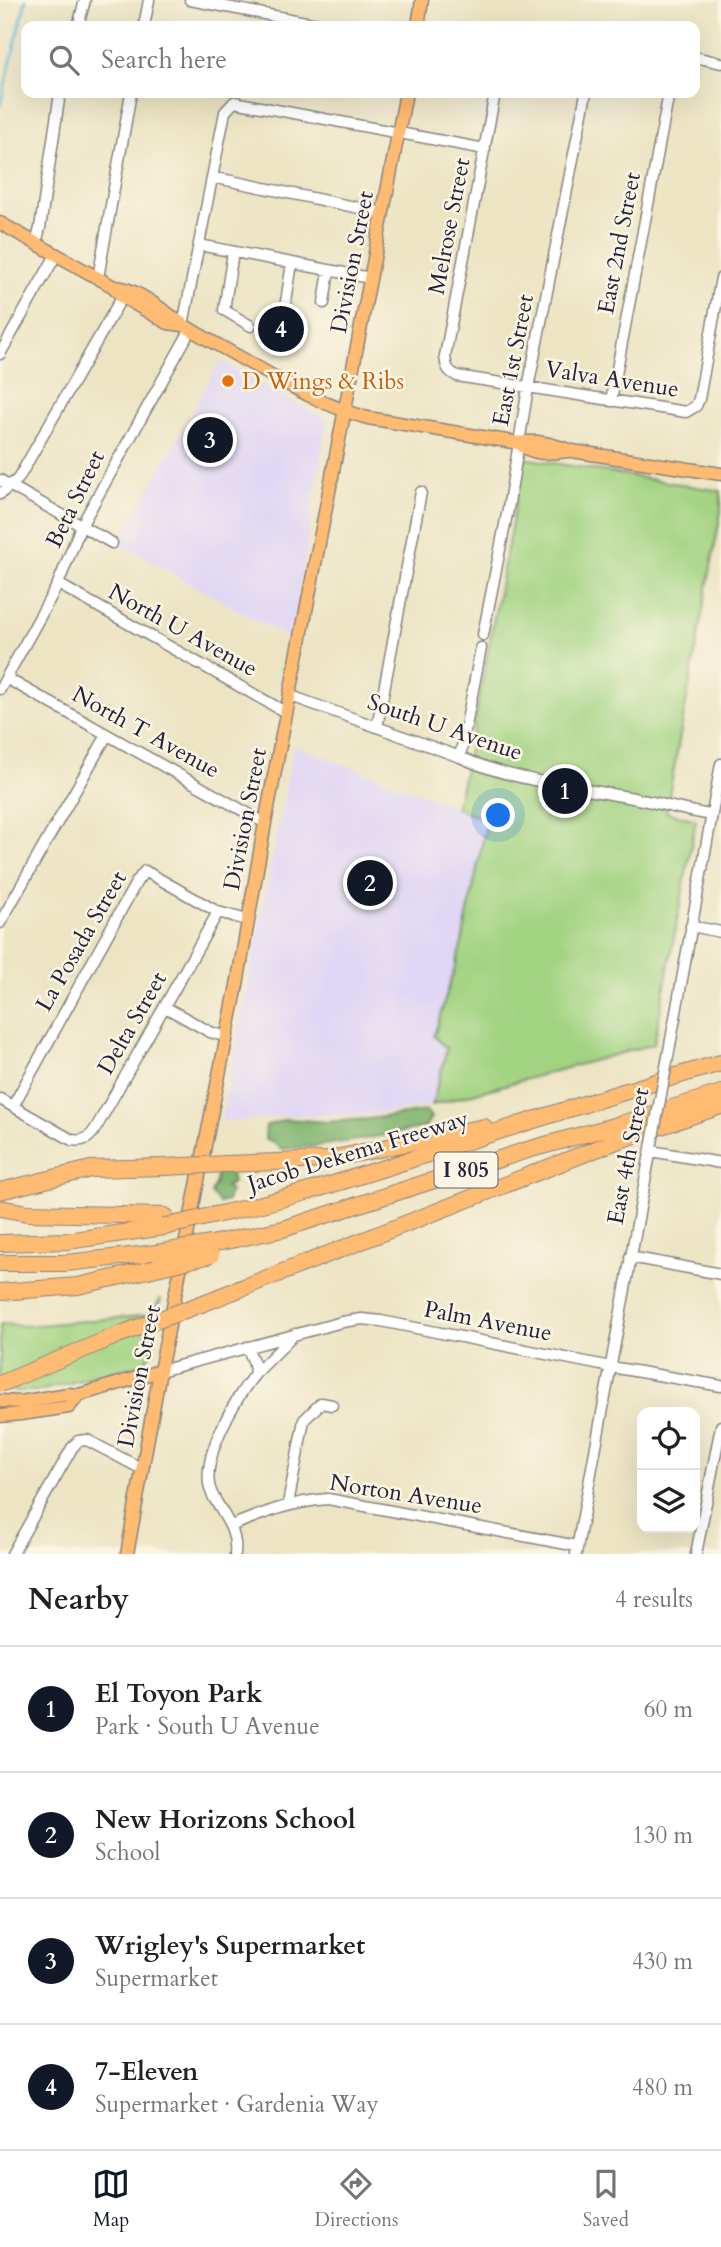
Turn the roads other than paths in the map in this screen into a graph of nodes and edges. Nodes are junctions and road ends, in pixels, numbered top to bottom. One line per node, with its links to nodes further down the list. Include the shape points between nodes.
1 (85, 0): 5 (street)
2 (149, 0): 6 (street)
3 (190, 0): 7 (street)
4 (422, 0): 8 (main road)
5 (79, 21)
6 (145, 21)
7 (301, 21)
8 (419, 21)
9 (700, 58): 10 (street)
10 (721, 63)
11 (59, 98): 22 (street)
12 (130, 98): 28 (street)
13 (405, 98): 17 (main road, Division Street)
14 (494, 98): 18 (street, Melrose Street)
15 (585, 98): 38 (street, East 1st Street)
16 (668, 98): 39 (street, East 2nd Street)
17 (398, 134): 18 (street); 19 (street, Beta Street, via 234,102 225,112); 20 (main road, Division Street)
18 (485, 149): 37 (street, Melrose Street)
19 (212, 177): 20 (street); 23 (street, Beta Street)
20 (383, 213): 29 (main road, Division Street)
21 (0, 223): 22 (main road)
22 (36, 243): 25 (main road)
23 (199, 245): 24 (street); 35 (street, Beta Street)
24 (233, 252): 26 (street); 34 (street, via 224,310)
25 (57, 255): 28 (main road); 36 (street)
26 (292, 263): 27 (street); 32 (street)
27 (329, 271): 29 (street); 33 (street)
28 (98, 278): 31 (main road)
29 (370, 278): 40 (main road, Division Street)
30 (721, 278): 39 (street, Valva Avenue, via 696,406 686,412)
31 (118, 292): 35 (main road, via 121,287); 43 (street, via 18,478)
32 (286, 302)
33 (324, 303)
34 (251, 326)
35 (187, 327): 40 (main road); 46 (street, Beta Street)
36 (0, 354)
37 (446, 367): 38 (street, Valva Avenue, via 457,376)
38 (528, 388): 39 (street, Valva Avenue); 41 (street, East 1st Street)
39 (611, 401)
40 (344, 412): 41 (main road); 53 (main road, Division Street)
41 (519, 443): 42 (main road, via 540,452 572,451); 49 (street, East 1st Street)
42 (721, 474)
43 (5, 483): 45 (street); 46 (street)
44 (421, 492): 55 (street)
45 (0, 494)
46 (81, 526): 47 (street); 48 (street, Beta Street)
47 (112, 543)
48 (58, 584): 51 (street, Beta Street); 54 (street, North U Avenue)
49 (483, 635)
50 (481, 648): 57 (street)
51 (6, 678): 52 (street, Beta Street); 56 (street, North T Avenue)
52 (0, 689)
53 (291, 696): 54 (main road, Division Street); 55 (street, South U Avenue)
54 (287, 713): 60 (main road, Division Street)
55 (377, 727): 57 (street, South U Avenue)
56 (107, 735): 60 (street, North T Avenue); 62 (street)
57 (460, 757): 59 (street, South U Avenue, via 541,781)
58 (721, 764): 59 (street, East 4th Street)
59 (711, 816): 64 (street, East 4th Street)
60 (265, 823): 63 (main road, Division Street)
61 (218, 912): 63 (street); 66 (street, Delta Street); 71 (street, La Posada Street, via 145,871)
62 (1, 918)
63 (247, 920): 67 (main road, Division Street)
64 (691, 926): 65 (street); 74 (street, East 4th Street, bridge)
65 (721, 932)
66 (165, 1007): 67 (street); 71 (street, Delta Street, via 88,1138 72,1140)
67 (226, 1037): 88 (main road, Division Street)
68 (721, 1063): 73 (highway, Jacob Dekema Freeway / I 805)
69 (721, 1093): 80 (highway, I 805)
70 (0, 1098): 71 (street)
71 (13, 1105)
72 (721, 1106): 90 (highway, bridge, via 614,1142)
73 (569, 1109): 76 (highway, bridge, via 326,1160 90,1169); 78 (highway, Jacob Dekema Freeway / I 805, bridge, via 254,1207)
74 (652, 1147): 75 (street); 81 (street, East 4th Street)
75 (721, 1163)
76 (0, 1191)
77 (0, 1208): 78 (highway)
78 (164, 1222): 79 (highway, via 67,1241)
79 (0, 1243)
80 (211, 1249): 82 (highway, I 805, bridge, via 66,1263); 84 (highway, bridge, via 78,1286)
81 (630, 1257): 83 (street); 87 (street, East 4th Street)
82 (0, 1264)
83 (721, 1274)
84 (0, 1292)
85 (296, 1334): 86 (street, Palm Avenue); 87 (street, Palm Avenue, via 362,1319 382,1321); 89 (street)
86 (247, 1347): 88 (street, Palm Avenue); 89 (street)
87 (611, 1367): 91 (street, Palm Avenue); 100 (street, East 4th Street)
88 (160, 1371): 92 (main road); 97 (main road, Division Street)
89 (255, 1374): 99 (street, via 230,1410 208,1474 211,1491)
90 (0, 1384)
91 (721, 1386)
92 (79, 1395): 93 (main road); 95 (main road, via 69,1406)
93 (0, 1401)
94 (332, 1405): 98 (street, via 321,1403 304,1420)
95 (0, 1416)
96 (721, 1426): 104 (street)
97 (142, 1469): 101 (street, via 90,1441 78,1441); 102 (main road, Division Street)
98 (288, 1504): 99 (street, Norton Avenue); 100 (street, Norton Avenue, via 344,1500)
99 (231, 1526): 103 (street)
100 (576, 1550)
101 (12, 1554)
102 (127, 1554)
103 (235, 1554)
104 (696, 1554)

